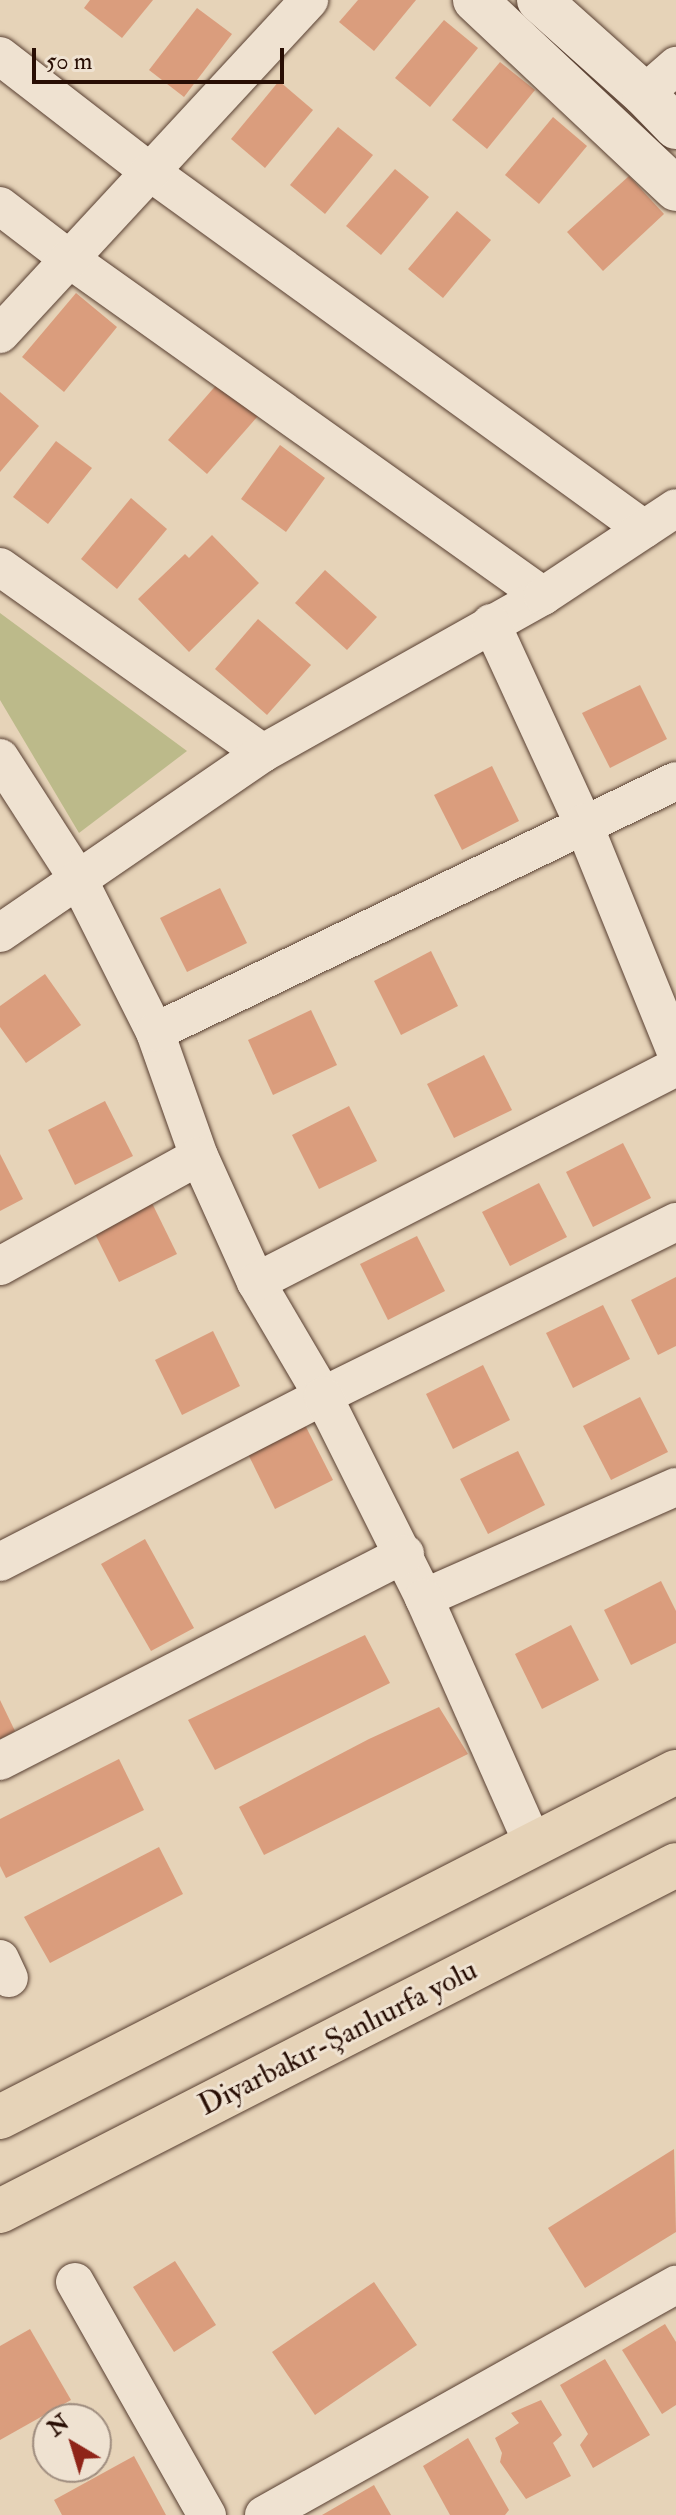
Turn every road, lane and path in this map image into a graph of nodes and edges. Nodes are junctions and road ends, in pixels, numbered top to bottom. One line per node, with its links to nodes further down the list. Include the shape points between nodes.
1 (309, 0): 7 (street)
2 (475, 0): 8 (street)
3 (539, 0): 5 (street)
4 (0, 56): 7 (street)
5 (660, 80): 6 (street)
6 (676, 127)
7 (149, 171): 10 (street); 13 (street)
8 (676, 189)
9 (0, 206): 10 (street)
10 (68, 258): 11 (street); 15 (street)
11 (0, 334)
12 (676, 508): 13 (street)
13 (644, 529): 15 (street)
14 (0, 567): 17 (street)
15 (543, 596): 16 (street)
16 (491, 623): 17 (street); 20 (street)
17 (263, 753): 21 (street)
18 (0, 758): 21 (street)
19 (676, 781): 20 (street)
20 (583, 823): 23 (street); 24 (street)
21 (78, 879): 22 (street); 23 (street)
22 (0, 933)
23 (155, 1032): 26 (street)
24 (676, 1052)
25 (676, 1067): 29 (street)
26 (199, 1156): 28 (street); 29 (street)
27 (676, 1222): 30 (street)
28 (0, 1266)
29 (256, 1282): 30 (street)
30 (323, 1396): 32 (street); 33 (street)
31 (676, 1487): 34 (street)
32 (405, 1554): 34 (street); 35 (street)
33 (0, 1562)
34 (424, 1598): 37 (street)
35 (0, 1761)
36 (676, 1772): 37 (highway)
37 (533, 1844): 39 (highway)
38 (676, 1865): 40 (highway, Diyarbakır-Şanlıurfa yolu)
39 (0, 2117)
40 (0, 2211)
41 (75, 2282): 43 (street)
42 (676, 2285): 44 (street)
43 (207, 2515)
44 (264, 2515)

